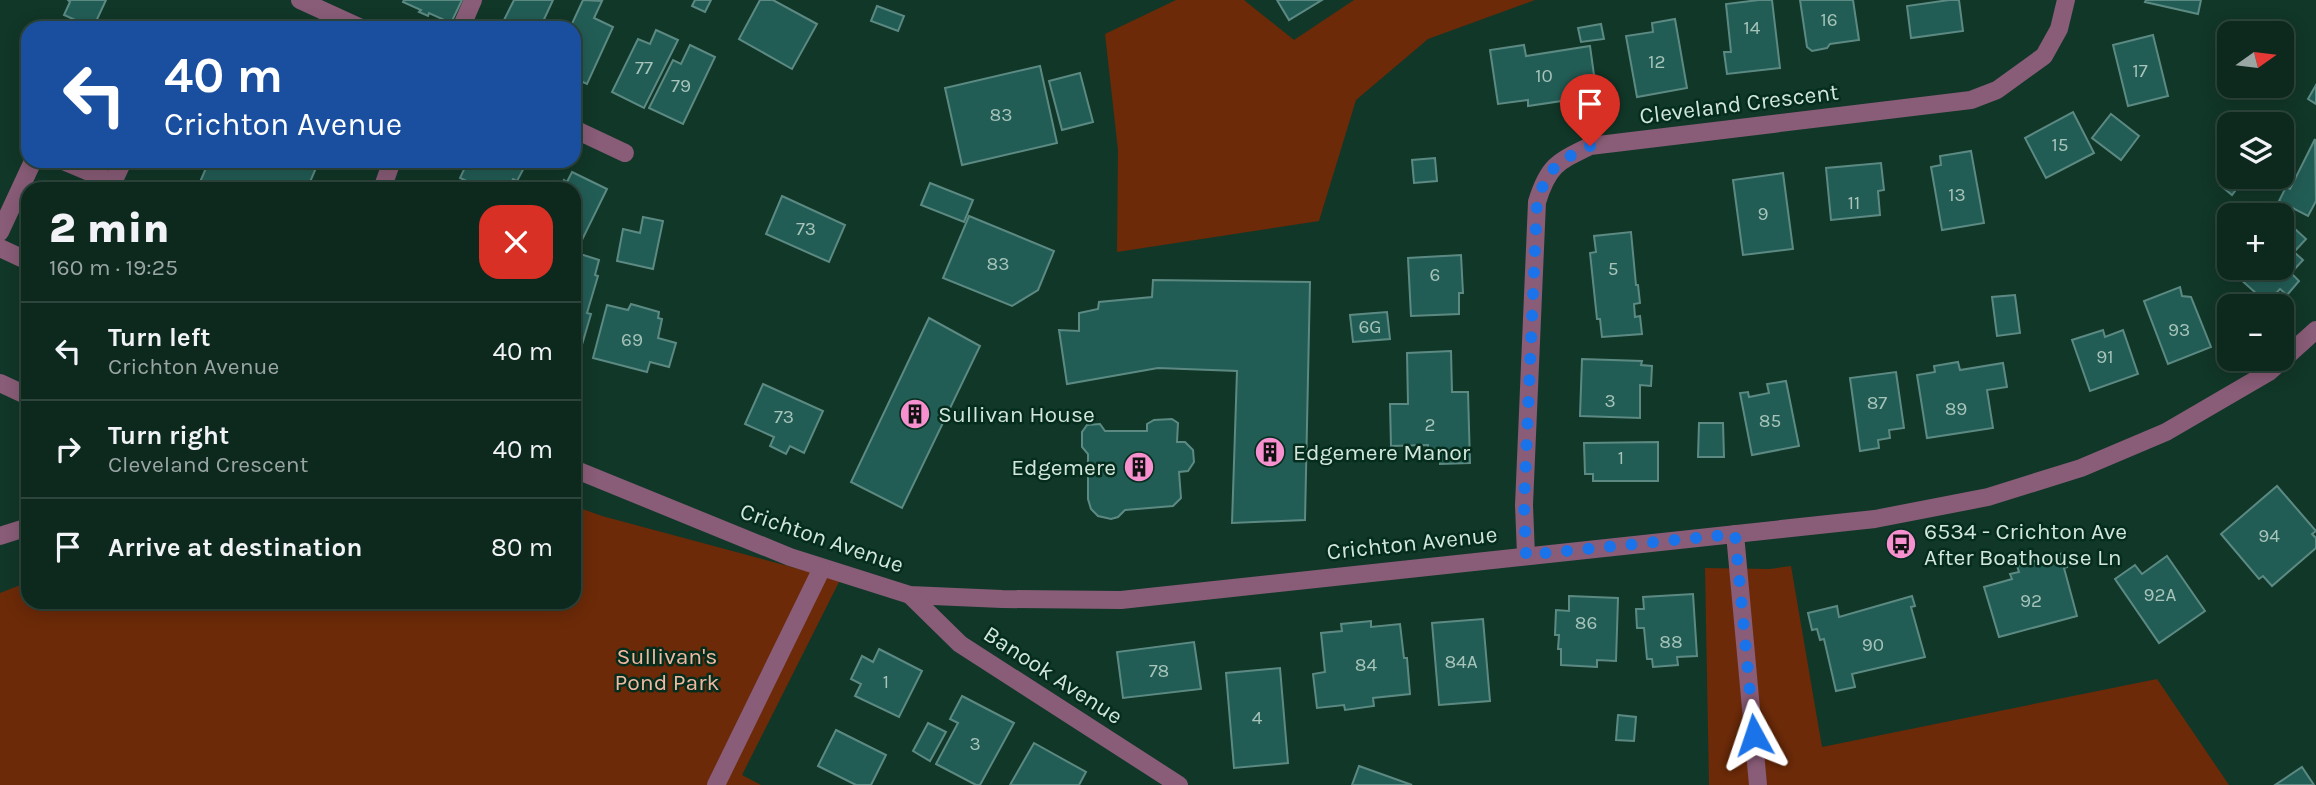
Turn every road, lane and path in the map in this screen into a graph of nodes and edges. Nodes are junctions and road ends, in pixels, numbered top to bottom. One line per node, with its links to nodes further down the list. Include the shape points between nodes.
1 (300, 0): 4 (street)
2 (473, 0): 5 (street)
3 (2066, 0): 21 (street, Cleveland Crescent, via 2059,29 2044,56 1997,90 1971,100 1590,146 1562,160 1545,177 1537,202 1524,505)
4 (346, 21)
5 (464, 21)
6 (581, 132): 7 (street)
7 (625, 153)
8 (76, 168): 9 (street)
9 (103, 182)
10 (21, 187): 11 (street)
11 (0, 232)
12 (0, 248): 13 (street)
13 (21, 258)
14 (2316, 330): 19 (street, Crichton Avenue, via 2269,372 2166,432 2081,468 1988,497 1875,519)
15 (0, 383): 16 (street)
16 (21, 393)
17 (581, 473): 22 (street, Crichton Avenue)
18 (21, 529): 20 (street)
19 (1735, 534): 21 (street, Crichton Avenue); 26 (street)
20 (0, 536)
21 (1526, 555): 23 (street, Crichton Avenue, via 1121,600)
22 (822, 568): 23 (street, Crichton Avenue); 24 (street)
23 (910, 595): 25 (street, Banook Avenue, via 960,644)
24 (716, 785)
25 (1179, 785)
26 (1758, 785)

